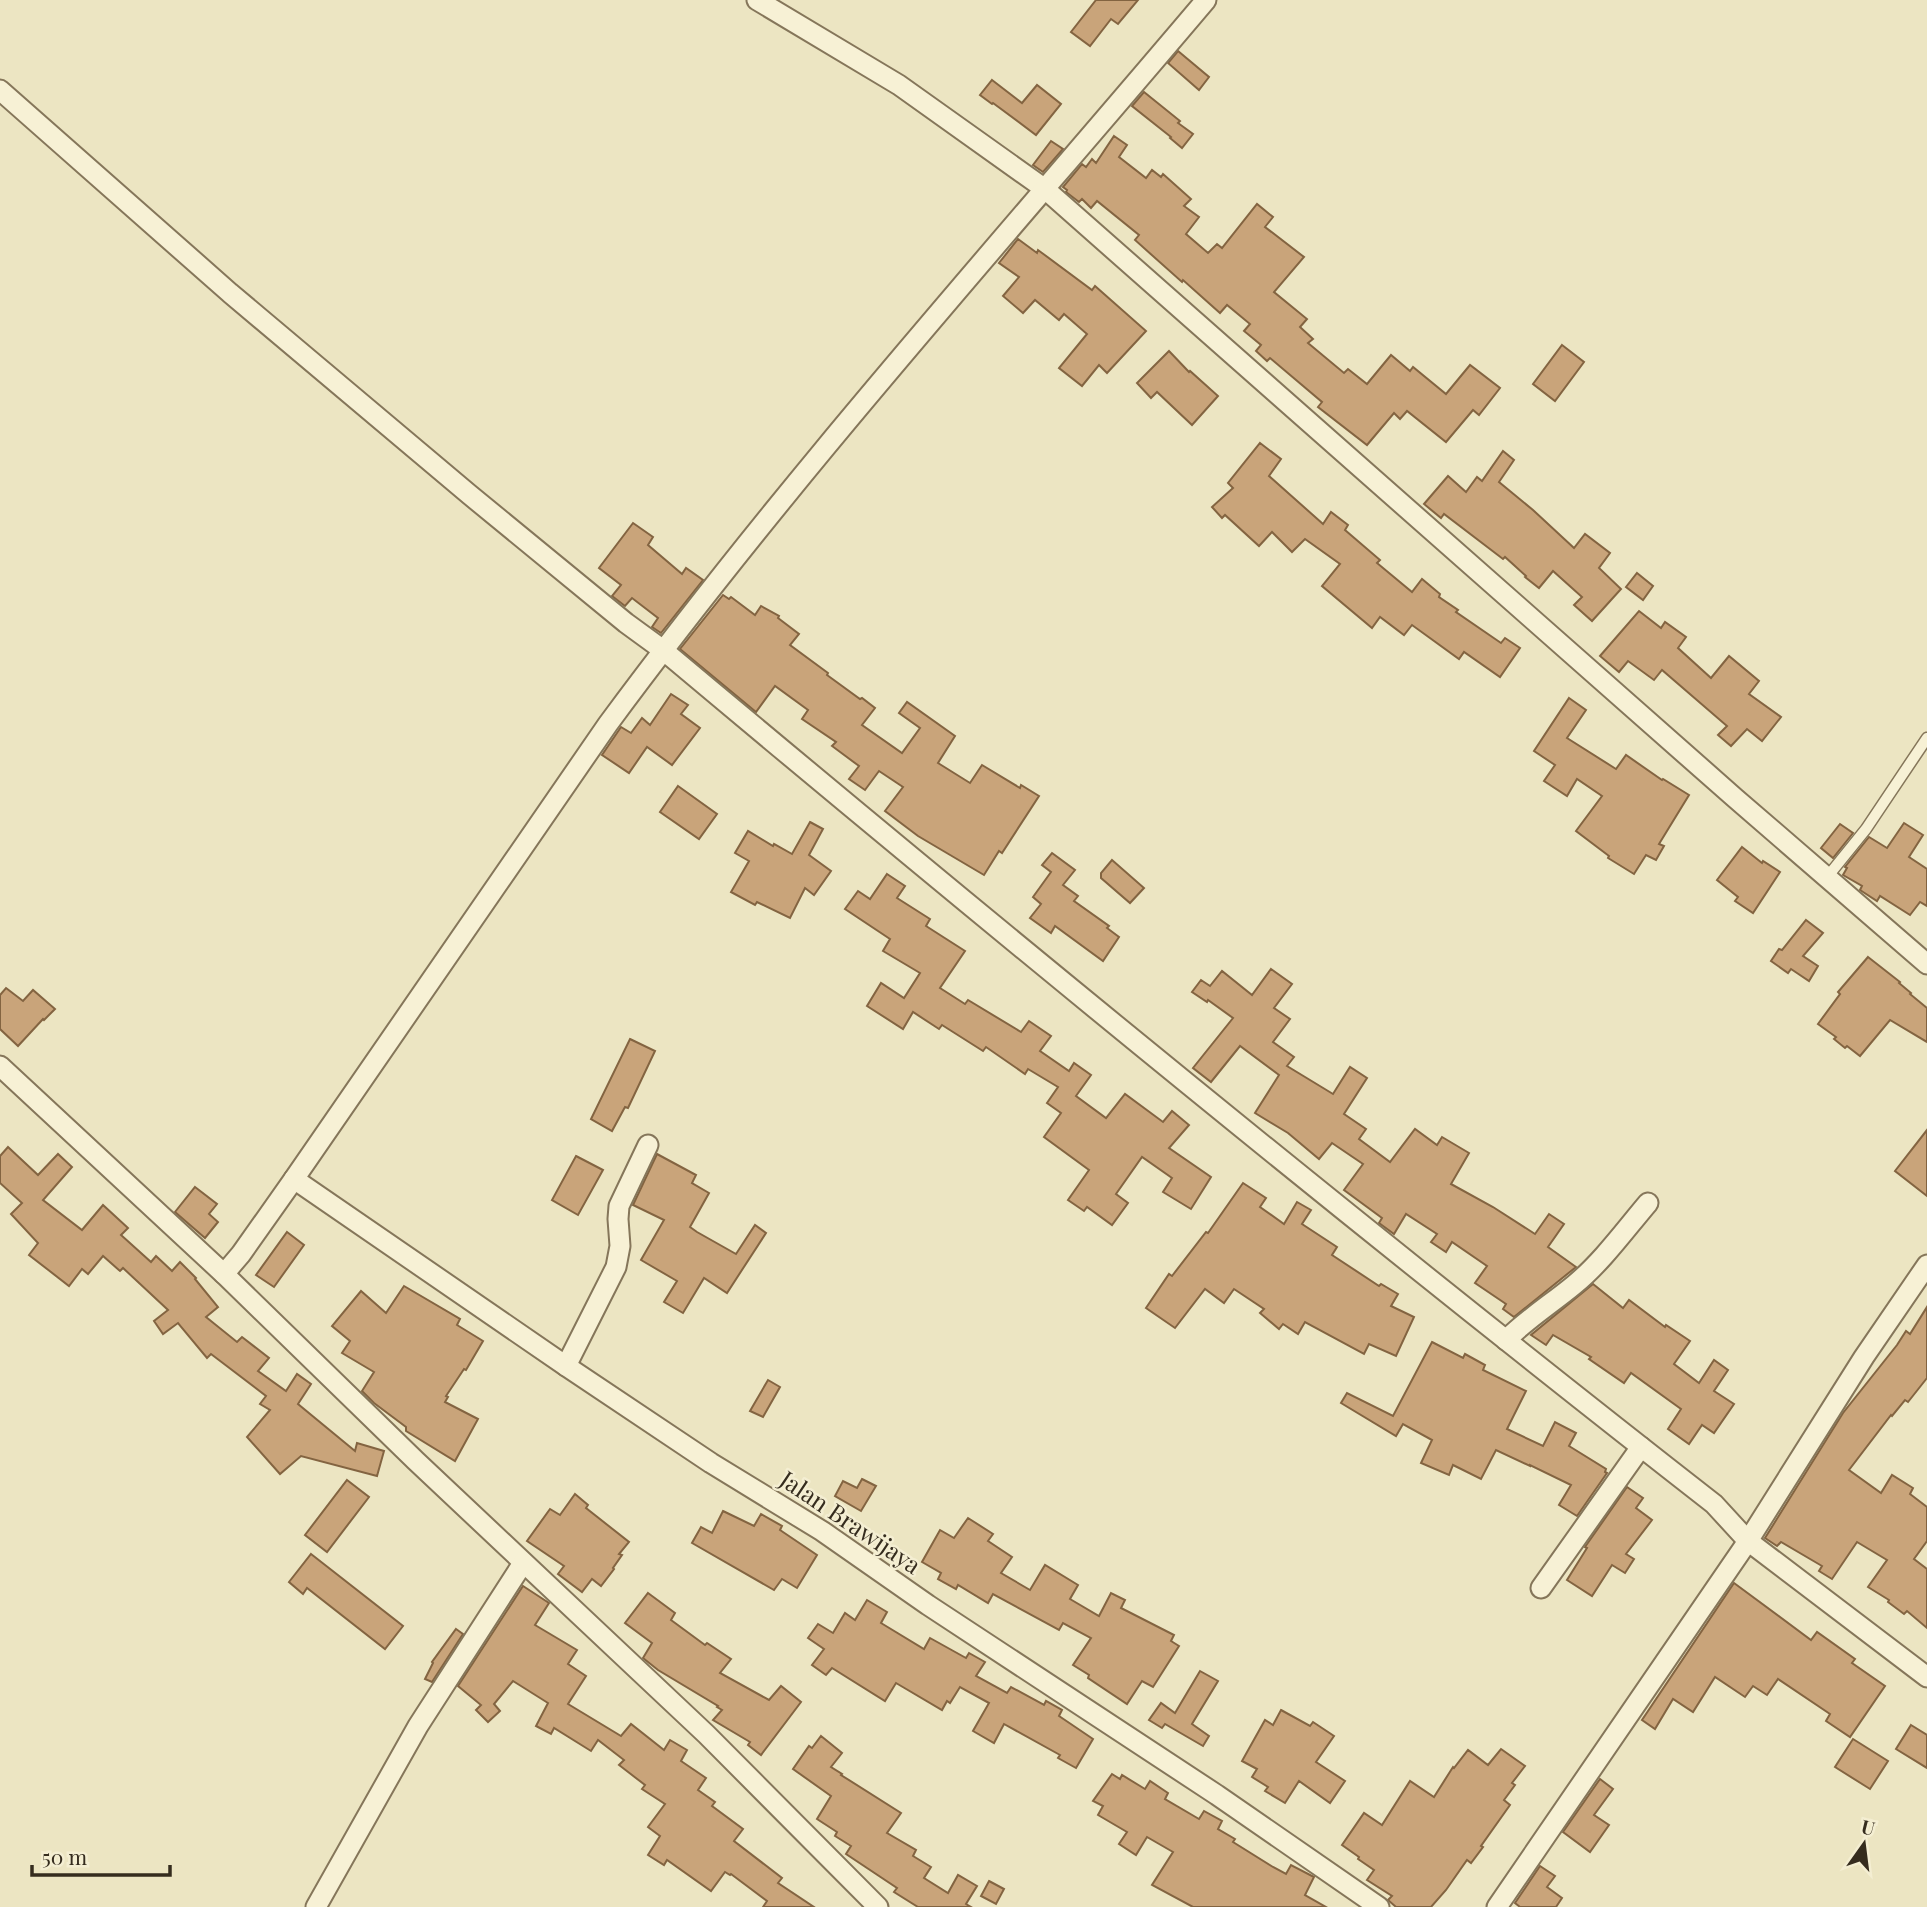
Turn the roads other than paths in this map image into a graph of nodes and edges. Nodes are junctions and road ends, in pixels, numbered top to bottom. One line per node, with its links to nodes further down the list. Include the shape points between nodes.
1 (757, 0): 4 (street, via 900,85)
2 (1206, 0): 4 (street)
3 (0, 90): 5 (street, via 230,293)
4 (1045, 189): 5 (street, via 889,370); 7 (street)
5 (663, 650): 11 (street); 15 (street, via 1140,1046)
6 (1927, 738): 7 (lane)
7 (1828, 876): 8 (street)
8 (1927, 964)
9 (0, 1066): 14 (street)
10 (648, 1145): 16 (street, via 619,1206 616,1267)
11 (294, 1179): 14 (street); 16 (street, Jalan Brawijaya)
12 (1648, 1203): 15 (street, via 1576,1283)
13 (1927, 1265): 18 (street)
14 (224, 1274): 19 (street)
15 (1506, 1340): 17 (street)
16 (566, 1366): 24 (street, Jalan Brawijaya, via 822,1531)
17 (1641, 1447): 18 (street, via 1714,1504); 20 (street)
18 (1748, 1541): 21 (street); 25 (street)
19 (523, 1563): 22 (street, via 418,1726); 23 (street, via 706,1734)
20 (1541, 1588)
21 (1927, 1677)
22 (316, 1907)
23 (877, 1907)
24 (1379, 1907)
25 (1497, 1907)

